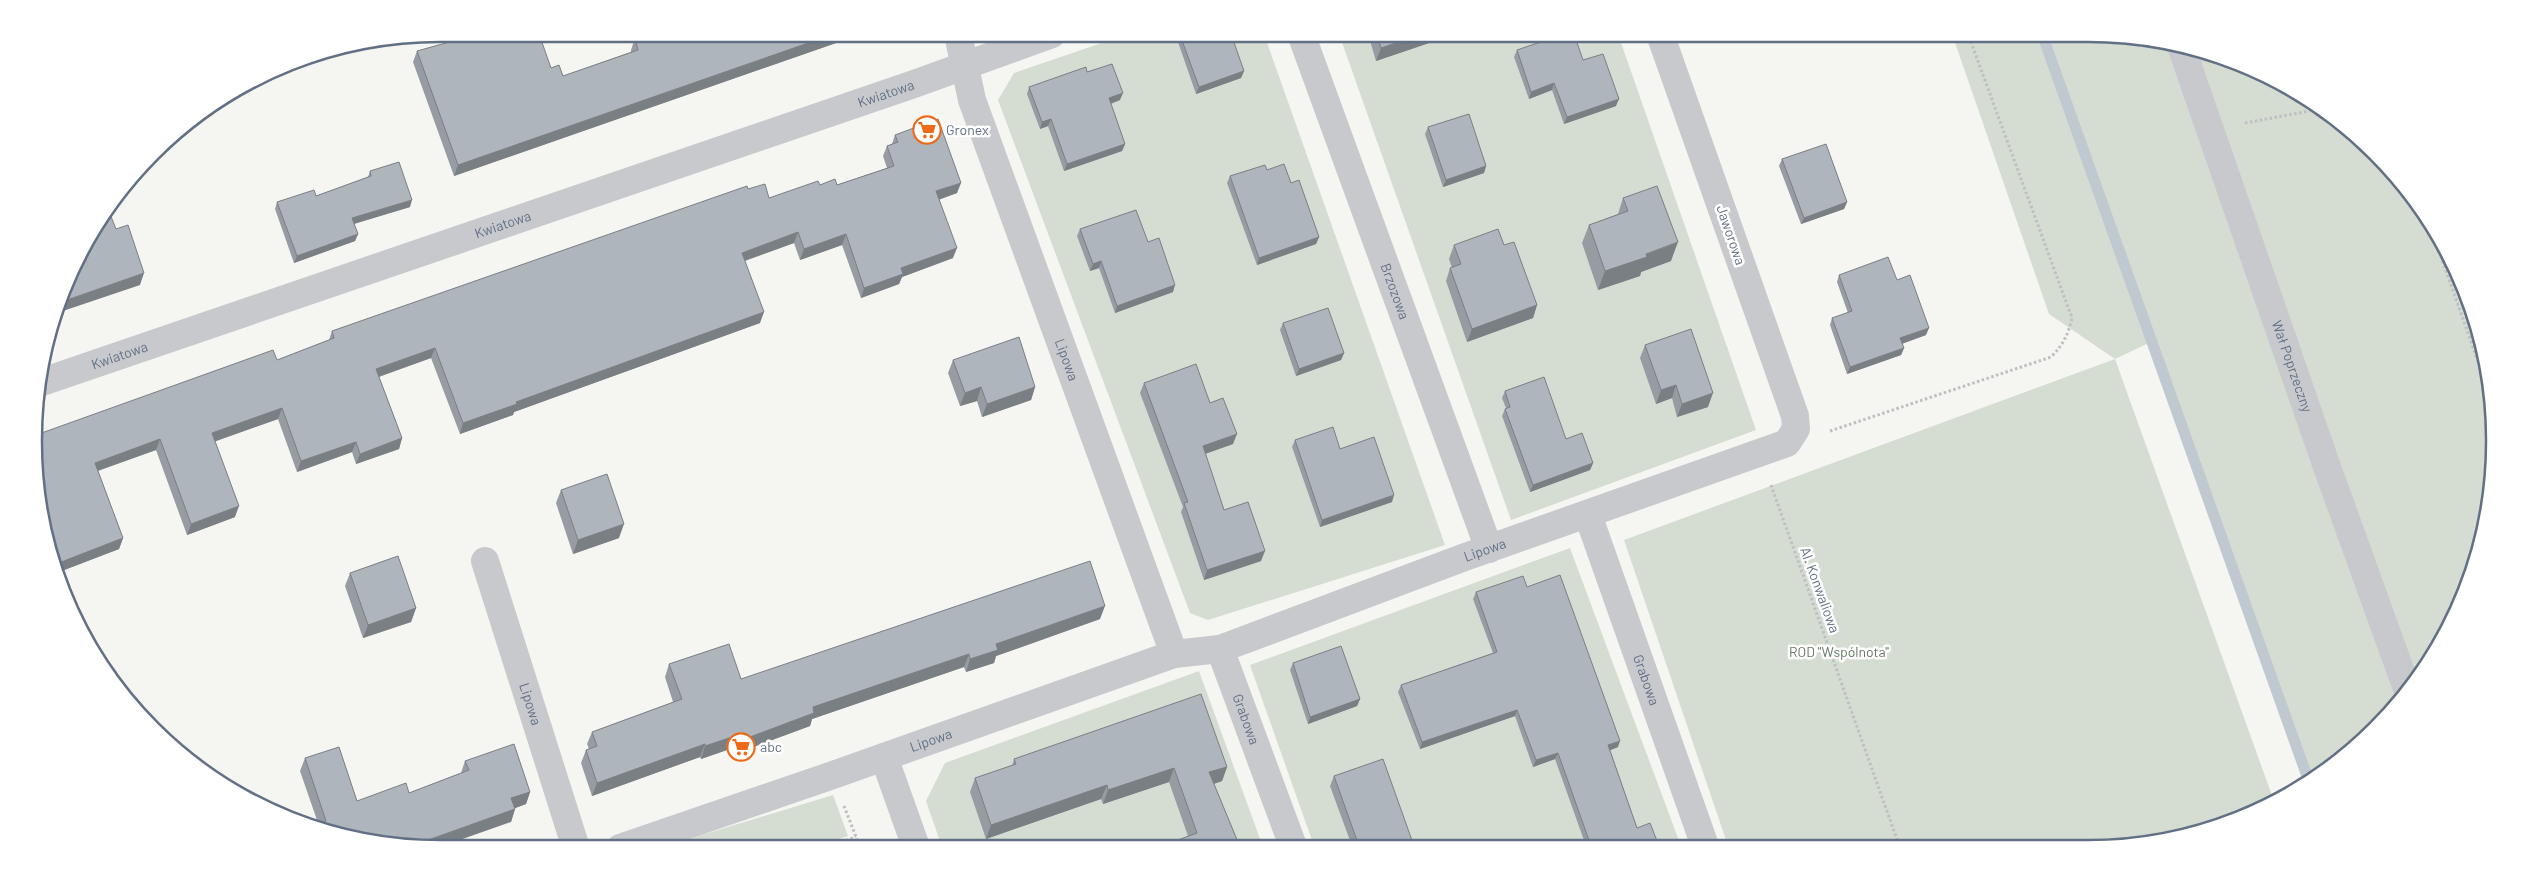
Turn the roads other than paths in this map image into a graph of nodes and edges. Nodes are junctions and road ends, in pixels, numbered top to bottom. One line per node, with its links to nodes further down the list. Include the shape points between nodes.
1 (960, 42): 6 (street)
2 (1030, 42): 6 (street, Kwiatowa)
3 (1304, 42): 10 (street, Brzozowa)
4 (1663, 42): 8 (street, Jaworowa, via 1794,416 1796,428)
5 (2185, 55): 14 (street, Wał Poprzeczny)
6 (965, 65): 7 (street, Kwiatowa); 13 (street, Lipowa, via 972,100)
7 (47, 380)
8 (1777, 446): 9 (street, Lipowa)
9 (1588, 515): 10 (street, Lipowa); 20 (street, Grabowa)
10 (1489, 549): 12 (street, Lipowa)
11 (485, 561): 16 (street, Lipowa)
12 (1220, 649): 13 (street, Lipowa); 19 (street, Grabowa)
13 (1174, 654): 15 (street, Lipowa)
14 (2404, 682)
15 (884, 757): 17 (street, Lipowa); 18 (street)
16 (573, 840)
17 (643, 840)
18 (914, 840)
19 (1291, 840)
20 (1703, 840)

